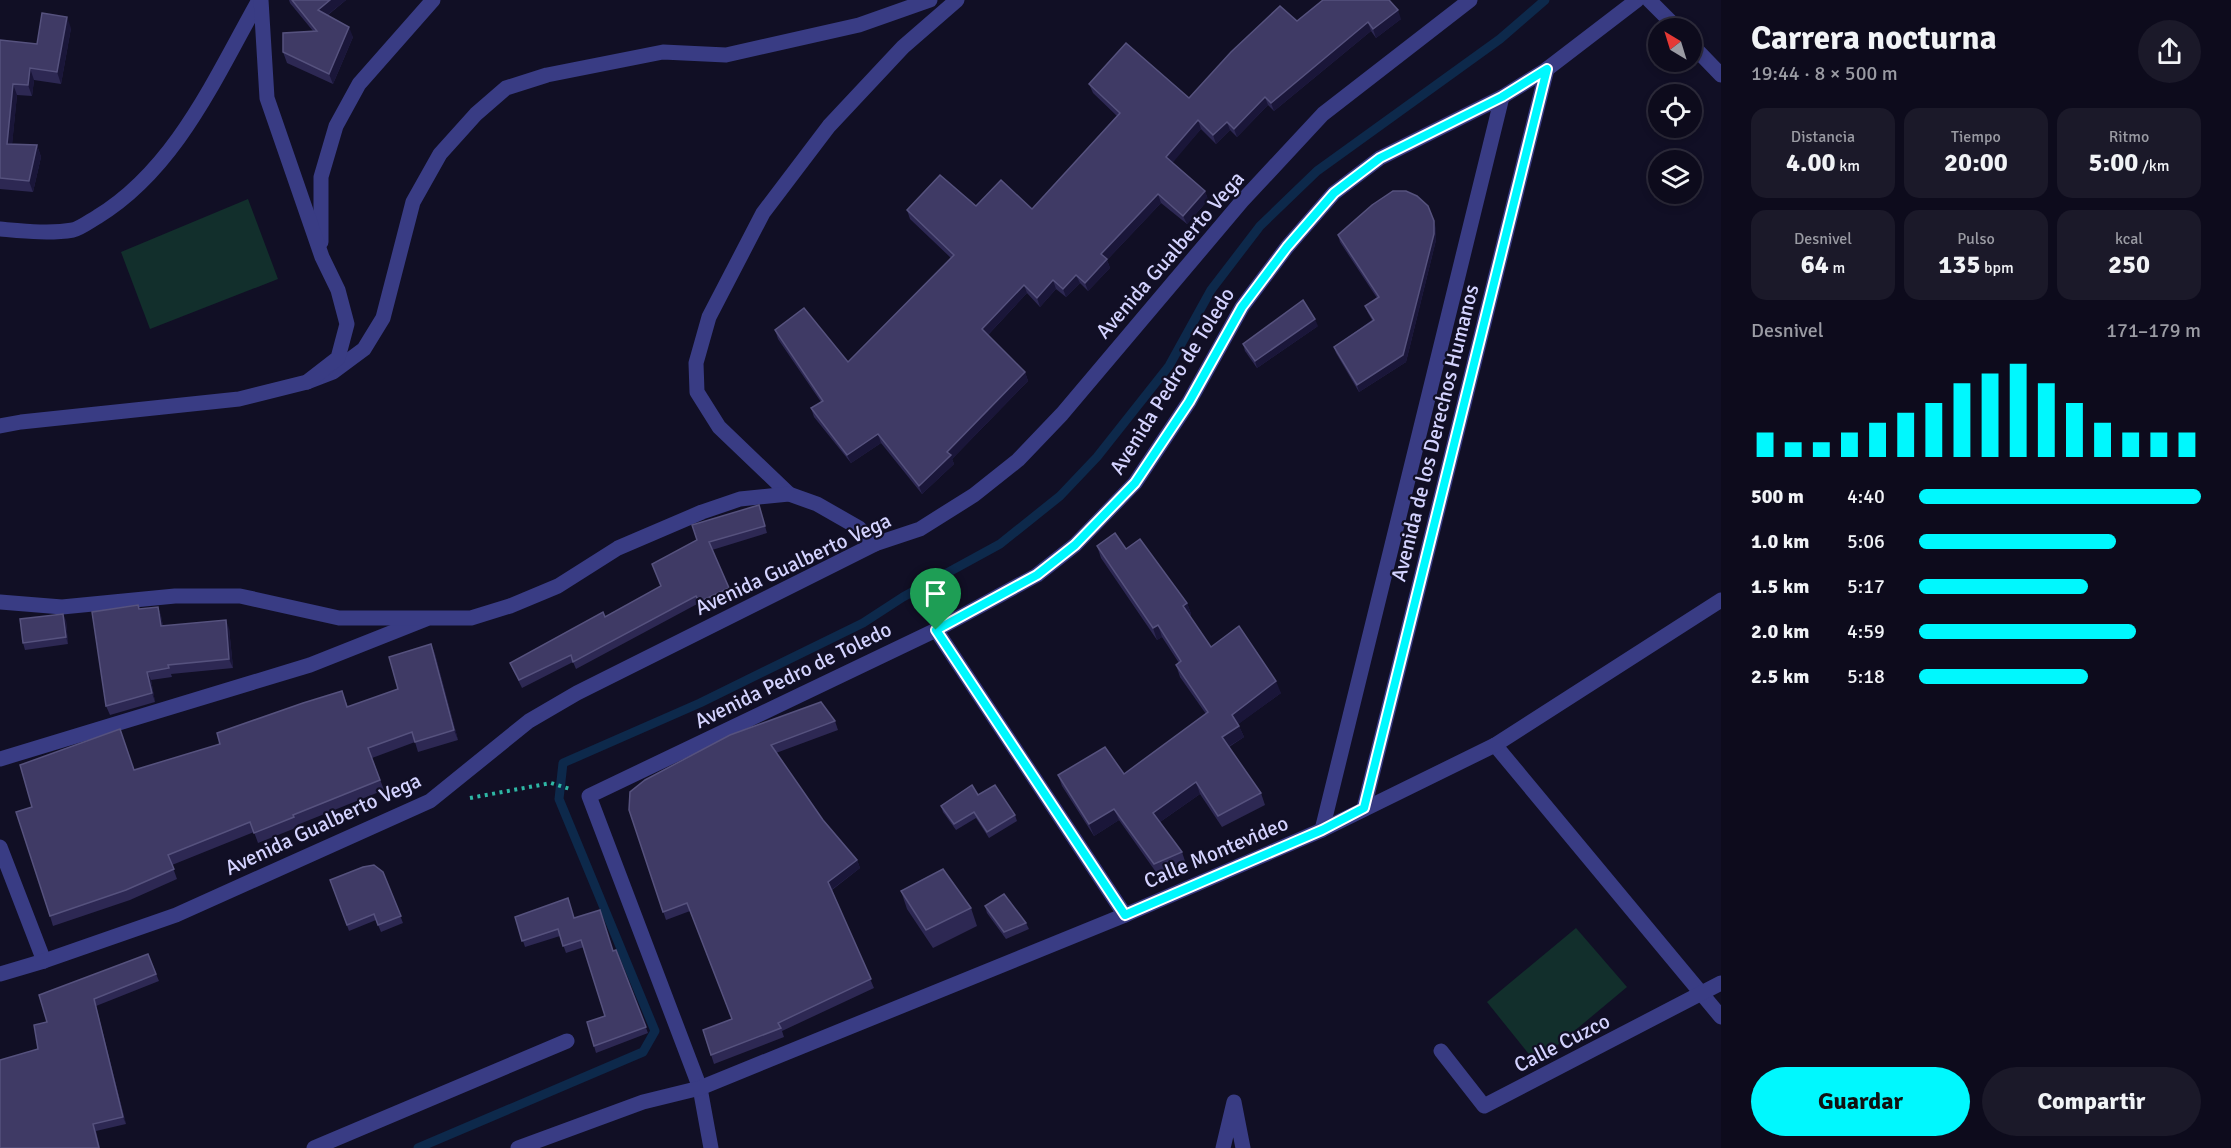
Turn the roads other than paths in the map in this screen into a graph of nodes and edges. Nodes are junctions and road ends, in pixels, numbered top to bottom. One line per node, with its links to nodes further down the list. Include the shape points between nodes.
1 (260, 0): 13 (street, via 193,117 159,165 110,209 75,230); 14 (street, via 267,98)
2 (433, 0): 14 (street, via 359,84 336,126 321,177)
3 (930, 0): 15 (street, via 860,25 726,55 663,52 547,75 506,88 440,154 413,202 383,318 364,349 333,372)
4 (957, 0): 17 (street, via 903,47 829,126 763,213 709,317 696,363 697,392 719,428)
5 (1470, 0): 18 (street, Avenida Gualberto Vega, via 1323,114 1242,201 1062,414 1018,460 974,495 920,529)
6 (1637, 0): 10 (street, Avenida Pedro de Toledo)
7 (1649, 0): 8 (street)
8 (1667, 18)
9 (1702, 55): 11 (street)
10 (1547, 69): 12 (street, Avenida Pedro de Toledo); 25 (street, Avenida de los Derechos Humanos)
11 (1721, 75)
12 (1502, 97): 22 (street, Avenida Pedro de Toledo, via 1380,158 1334,193 1242,307 1189,402 1135,483 1075,545 1037,575); 26 (street, Avenida de los Derechos Humanos)
13 (0, 229)
14 (322, 257): 15 (street, via 338,290 347,324 338,358)
15 (306, 382): 16 (street, via 239,399)
16 (0, 426)
17 (789, 494): 18 (street, via 817,504 859,528); 21 (street, via 740,499 702,512 618,548 558,586 510,606 471,618)
18 (875, 544): 29 (street, Avenida Gualberto Vega, via 577,693 529,721 430,801 176,915)
19 (1721, 600): 23 (street, Calle Montevideo)
20 (0, 602): 21 (street, via 62,607 175,596 240,596 339,618)
21 (426, 619): 24 (street, via 310,665)
22 (936, 630): 28 (street); 36 (street, Avenida Pedro de Toledo, via 589,796)
23 (1496, 745): 25 (street, Calle Montevideo); 32 (street)
24 (0, 759)
25 (1364, 808): 26 (street, Calle Montevideo)
26 (1322, 830): 28 (street, Calle Montevideo)
27 (0, 847): 29 (street)
28 (1125, 915): 36 (street, Calle Montevideo)
29 (44, 961): 30 (street, Avenida Gualberto Vega)
30 (0, 974)
31 (1721, 983): 32 (street, Calle Cuzco)
32 (1702, 994): 33 (street); 35 (street, Calle Cuzco, via 1484,1106)
33 (1721, 1017)
34 (567, 1041): 37 (street)
35 (1441, 1051)
36 (700, 1088): 38 (street, Calle Montevideo, via 643,1102); 39 (street)
37 (314, 1148)
38 (518, 1148)
39 (711, 1148)
40 (1223, 1148): 41 (street, via 1234,1102)
41 (1243, 1148)

